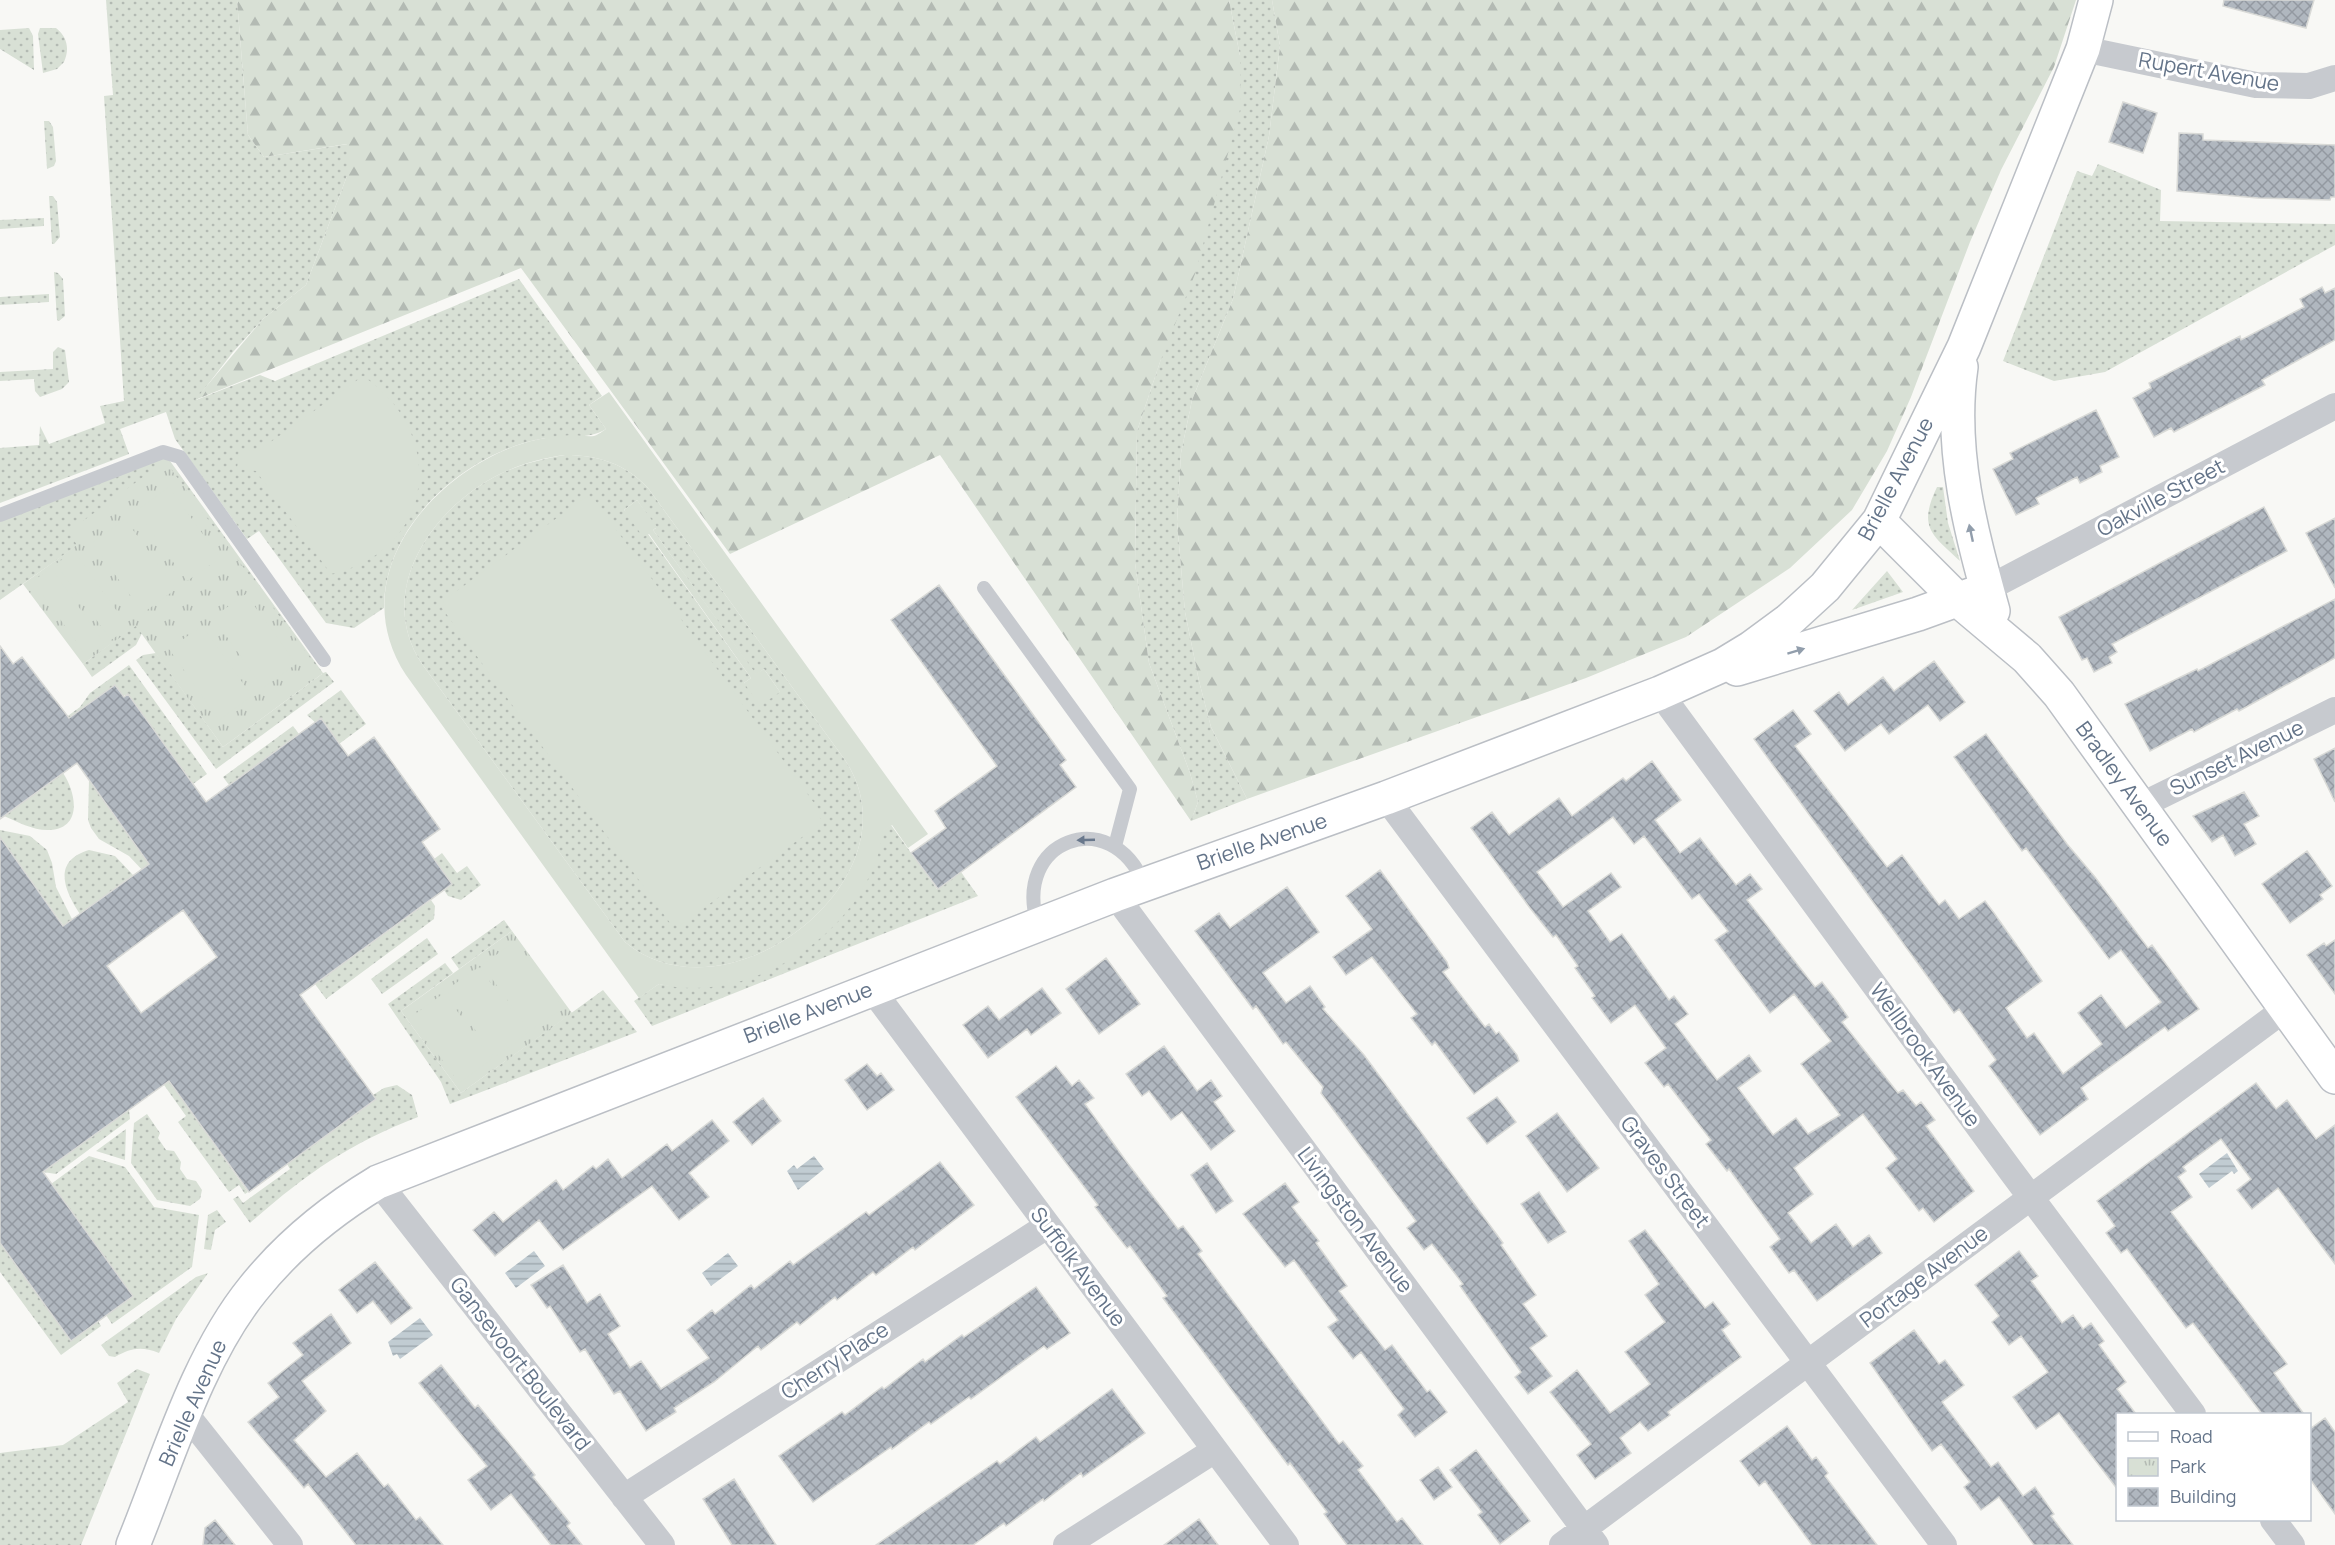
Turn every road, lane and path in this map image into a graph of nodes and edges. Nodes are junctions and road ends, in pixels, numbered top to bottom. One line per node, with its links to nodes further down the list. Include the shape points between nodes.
1 (2096, 0): 2 (street, Brielle Avenue)
2 (2083, 48): 3 (street, Rupert Avenue, via 2256,85 2309,86); 4 (street, Brielle Avenue)
3 (2335, 78)
4 (1964, 347): 7 (street, Brielle Avenue); 9 (street, Brielle Avenue, one-way to 4, via 1957,425)
5 (2335, 406): 9 (street, Oakville Street)
6 (0, 515): 11 (lane, via 163,452 180,457)
7 (1879, 521): 9 (street); 12 (street, Brielle Avenue, via 1826,587 1789,620 1723,664)
8 (984, 588): 16 (lane, via 1130,789)
9 (1972, 595): 10 (street, Brielle Avenue); 12 (street, Brielle Avenue, one-way to 9)
10 (1998, 633): 15 (street, Bradley Avenue, via 2059,694)
11 (324, 660)
12 (1660, 693): 14 (street, Brielle Avenue); 23 (street, Wellbrook Avenue)
13 (2335, 710): 15 (street, Sunset Avenue)
14 (1386, 798): 17 (street, Brielle Avenue); 25 (street, Graves Street)
15 (2140, 806): 20 (street, Bradley Avenue)
16 (1115, 846): 17 (lane, via 1131,859); 18 (lane, one-way to 18, via 1090,839 1074,841 1047,857 1033,885)
17 (1130, 889): 18 (street, Brielle Avenue); 31 (street, Livingston Avenue)
18 (1038, 925): 19 (street, Brielle Avenue)
19 (871, 988): 22 (street, Brielle Avenue); 24 (street, Suffolk Avenue)
20 (2285, 1008): 21 (street, Bradley Avenue); 23 (street, Portage Avenue)
21 (2335, 1076)
22 (378, 1182): 27 (street, Brielle Avenue, via 318,1223 252,1289 205,1366); 29 (street, Gansevoort Boulevard)
23 (2030, 1197): 25 (street, Portage Avenue); 26 (street, Wellbrook Avenue)
24 (1047, 1226): 28 (street, Suffolk Avenue); 29 (street, Cherry Place)
25 (1809, 1365): 31 (street, Portage Avenue); 38 (street, Graves Street)
26 (2192, 1413)
27 (186, 1414): 32 (street, Brielle Avenue); 33 (street)
28 (1215, 1450): 35 (street); 36 (street, Suffolk Avenue)
29 (624, 1497): 34 (street, Gansevoort Boulevard)
30 (2273, 1521): 39 (street)
31 (1590, 1537): 37 (street, Portage Avenue)
32 (133, 1545)
33 (290, 1545)
34 (662, 1545)
35 (1066, 1545)
36 (1286, 1545)
37 (1562, 1545)
38 (1944, 1545)
39 (2292, 1545)

